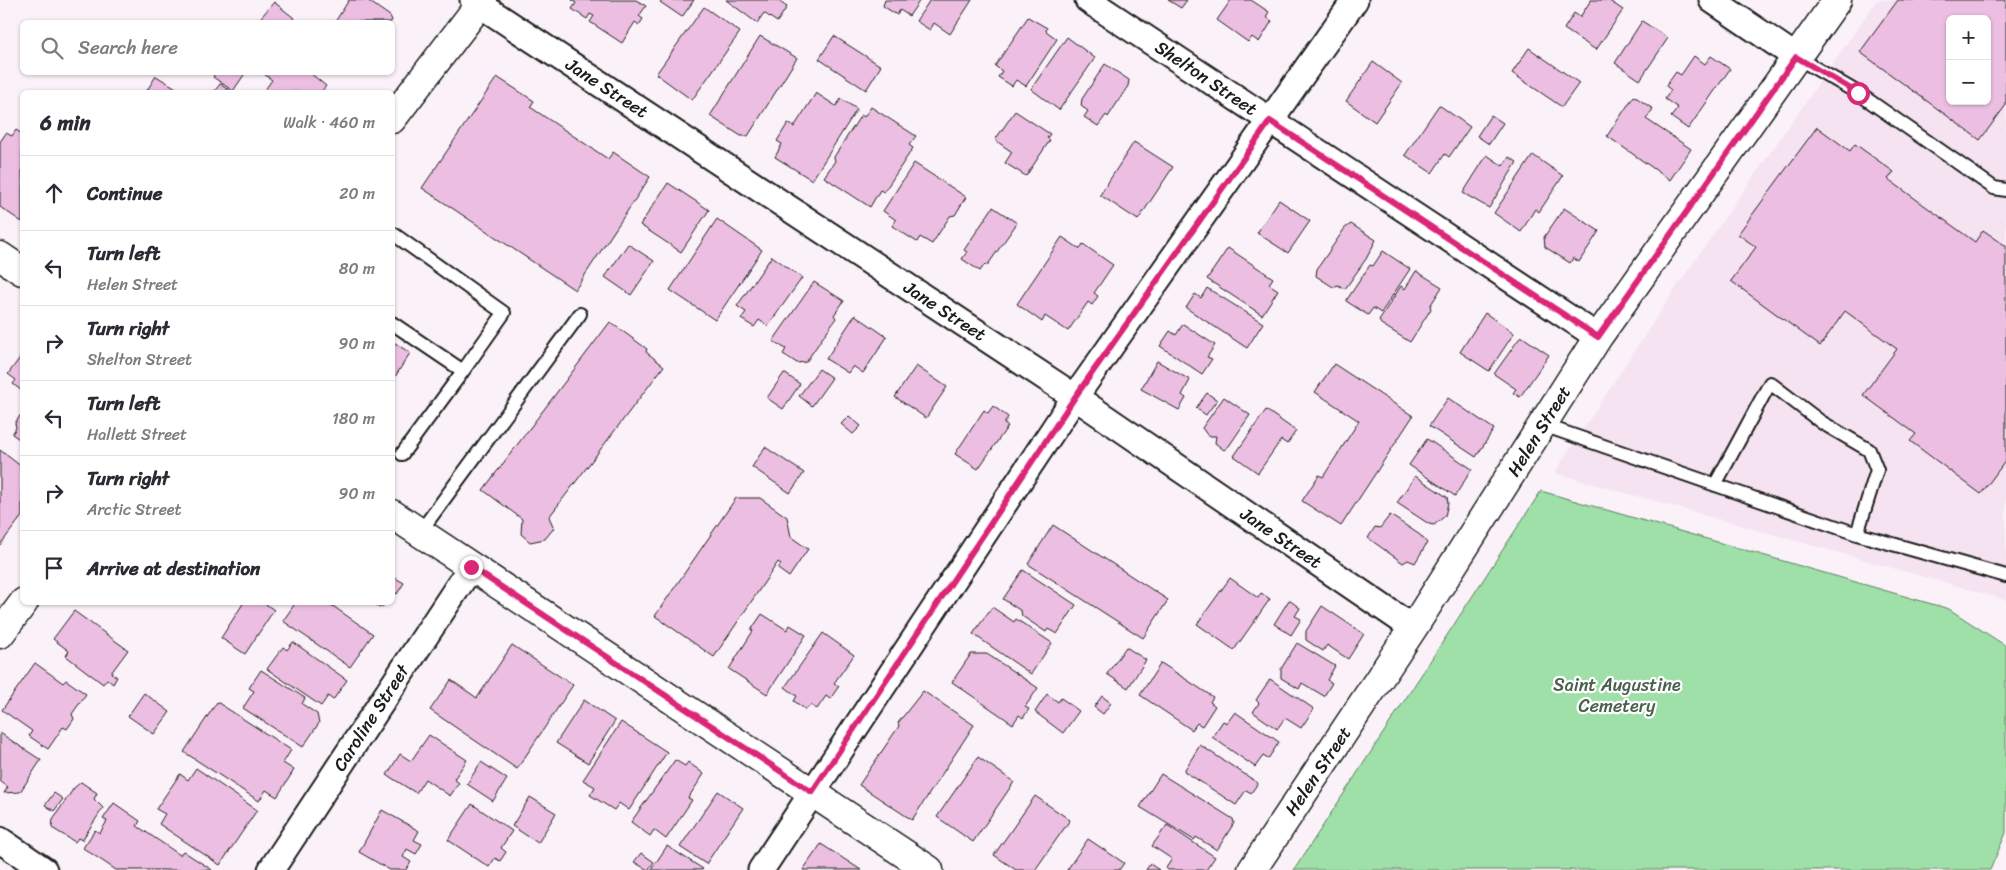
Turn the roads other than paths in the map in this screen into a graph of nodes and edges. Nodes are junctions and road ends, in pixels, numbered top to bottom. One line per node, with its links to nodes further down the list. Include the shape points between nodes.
1 (1088, 0): 8 (street, Shelton Street)
2 (1355, 0): 8 (street)
3 (1712, 0): 6 (street)
4 (1837, 0): 6 (street, Helen Street)
5 (479, 1): 7 (street); 17 (street, Jane Street)
6 (1796, 57): 9 (lane, via 1858,93 1994,188); 15 (street, Helen Street)
7 (395, 115)
8 (1270, 121): 15 (street, Shelton Street); 17 (street)
9 (2006, 190)
10 (395, 235): 16 (lane, via 504,312)
11 (0, 256): 12 (street)
12 (20, 271)
13 (580, 314): 22 (lane)
14 (395, 325): 16 (lane)
15 (1598, 337): 18 (street, Helen Street)
16 (463, 371): 19 (lane)
17 (1075, 397): 26 (street, Jane Street); 27 (street)
18 (1542, 425): 20 (lane); 26 (street, Helen Street)
19 (402, 454)
20 (1715, 485): 23 (lane); 23 (lane, via 1770,383 1821,422 1869,450 1876,470)
21 (395, 516): 22 (street)
22 (420, 532): 24 (street)
23 (1857, 534): 25 (lane)
24 (471, 567): 27 (street); 30 (street, Caroline Street)
25 (2006, 576)
26 (1413, 628): 33 (street, Helen Street)
27 (812, 792): 31 (street); 32 (street)
28 (0, 840): 29 (street)
29 (44, 870)
30 (271, 870)
31 (761, 870)
32 (929, 870)
33 (1252, 870)

